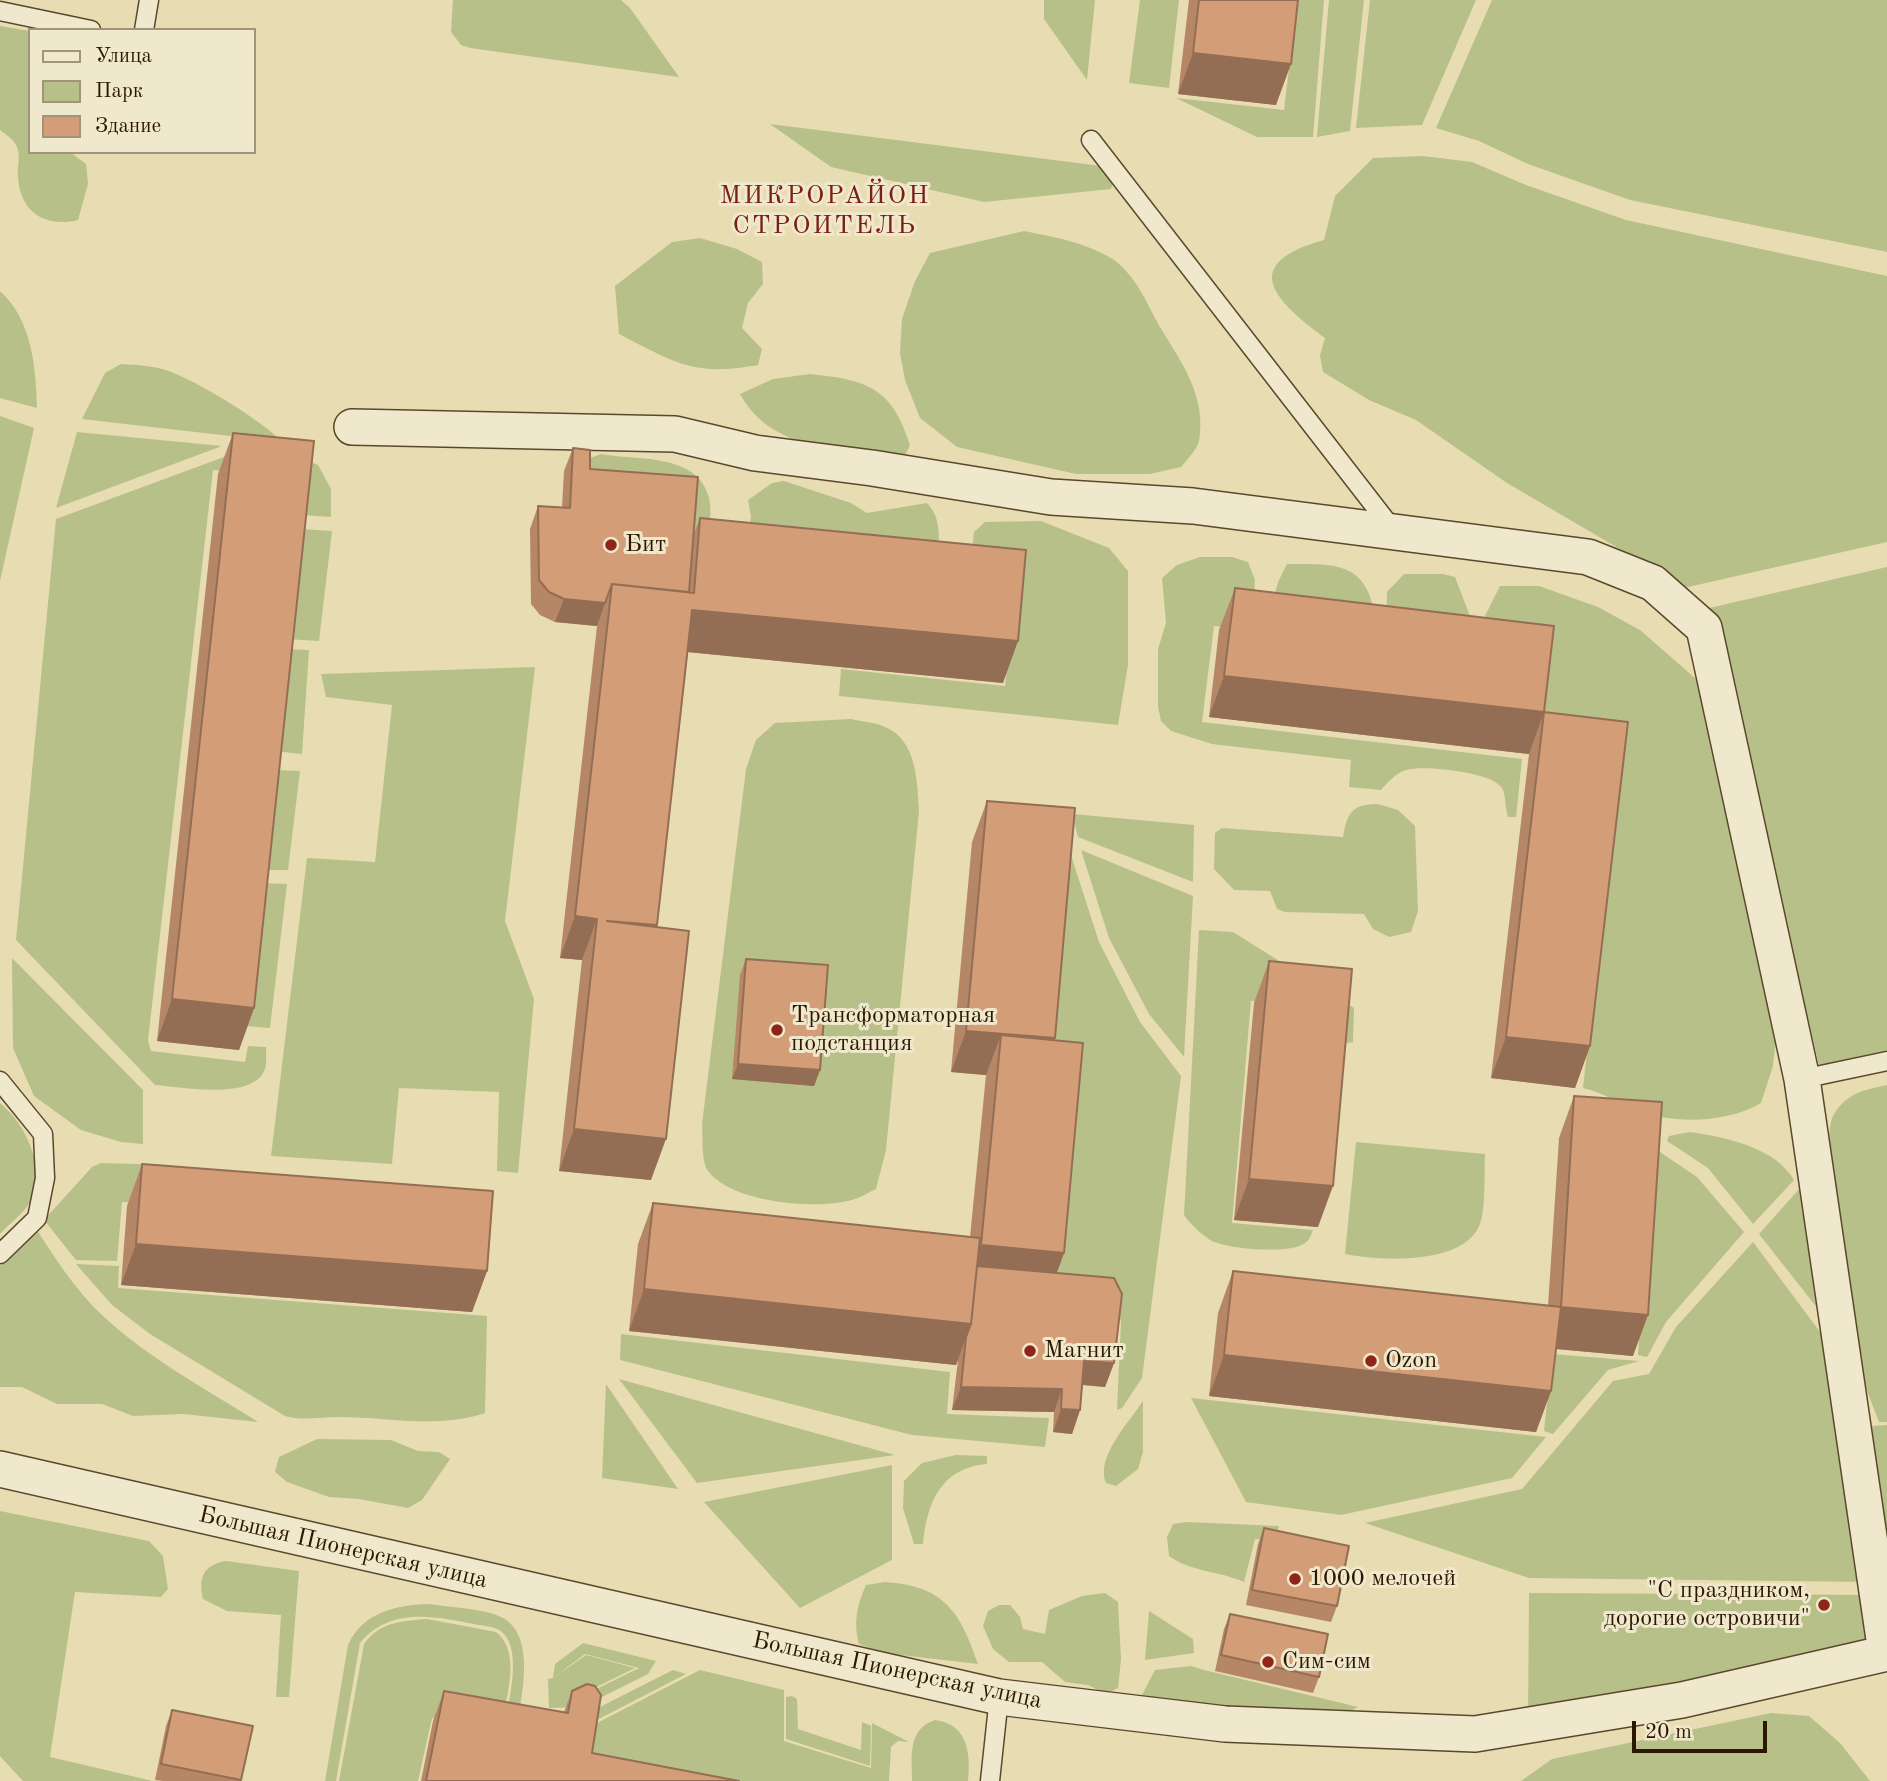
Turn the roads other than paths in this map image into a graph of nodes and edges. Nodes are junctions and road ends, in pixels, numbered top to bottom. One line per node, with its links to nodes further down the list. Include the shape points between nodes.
1 (149, 0): 4 (lane)
2 (0, 11): 3 (lane)
3 (81, 28)
4 (145, 28)
5 (1091, 140): 7 (lane)
6 (352, 426): 7 (street, via 675,434 755,453 1051,497 1193,506)
7 (1396, 534): 9 (street, via 1588,557 1653,583 1704,628)
8 (1887, 1061): 9 (lane)
9 (1802, 1079): 13 (street)
10 (0, 1082): 11 (lane, via 43,1134 46,1178 37,1218)
11 (0, 1254)
12 (0, 1469): 14 (street, Большая Пионерская улица)
13 (1887, 1653): 14 (street, Большая Пионерская улица, via 1682,1700 1475,1734 1225,1724)
14 (999, 1697): 15 (lane)
15 (990, 1781)

